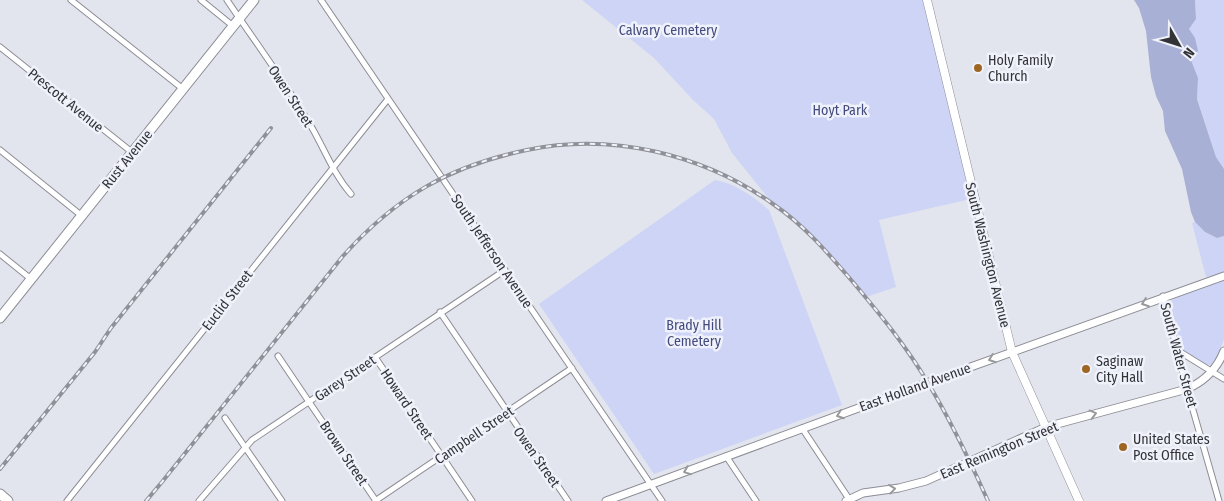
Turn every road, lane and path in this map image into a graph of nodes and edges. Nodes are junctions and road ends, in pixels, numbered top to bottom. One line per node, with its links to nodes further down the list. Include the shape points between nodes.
1 (71, 0): 9 (street)
2 (201, 0): 7 (street)
3 (226, 0): 7 (street, Owen Street)
4 (254, 0): 7 (highway, Rust Avenue)
5 (321, 0): 10 (street, South Jefferson Avenue)
6 (927, 0): 25 (main road, South Washington Avenue)
7 (237, 23): 9 (highway, Rust Avenue); 13 (street, Owen Street, via 306,117)
8 (0, 47): 12 (street, Prescott Avenue)
9 (183, 89): 12 (highway, Rust Avenue)
10 (388, 99): 13 (street, Euclid Street); 17 (street, South Jefferson Avenue)
11 (0, 150): 15 (street)
12 (133, 153): 15 (highway, Rust Avenue)
13 (332, 168): 14 (street, Owen Street); 44 (street, Euclid Street)
14 (351, 194)
15 (82, 216): 19 (highway, Rust Avenue)
16 (0, 254): 19 (street)
17 (505, 270): 21 (street, Garey Street); 28 (street, South Jefferson Avenue)
18 (1224, 276): 20 (main road, East Holland Avenue)
19 (31, 279): 22 (highway, Rust Avenue)
20 (1164, 296): 23 (street, South Water Street); 25 (main road, East Holland Avenue, one-way to 25)
21 (440, 312): 27 (street, Garey Street); 33 (street, Owen Street)
22 (0, 318)
23 (1177, 349): 29 (street); 31 (street, South Water Street)
24 (1224, 351): 29 (main road, East Remington Street)
25 (1012, 352): 35 (main road, South Washington Avenue); 36 (main road, East Holland Avenue, one-way to 36)
26 (278, 356): 32 (street, Brown Street)
27 (375, 357): 32 (street, Garey Street); 39 (street, Howard Street)
28 (572, 368): 33 (street, Campbell Street); 40 (street, South Jefferson Avenue)
29 (1212, 372): 30 (street); 31 (main road, East Remington Street)
30 (1224, 379)
31 (1187, 389): 35 (main road, East Remington Street, one-way to 31); 54 (street, South Water Street)
32 (309, 401): 37 (street, Garey Street); 47 (street, Brown Street)
33 (507, 413): 39 (street, Campbell Street); 49 (street, Owen Street)
34 (224, 418): 37 (street)
35 (1046, 427): 42 (main road, East Remington Street, one-way to 35, via 863,493 926,480); 53 (main road, South Washington Avenue)
36 (802, 428): 38 (main road, East Holland Avenue); 42 (street)
37 (245, 446): 45 (street, Garey Street); 46 (street)
38 (726, 456): 40 (main road, East Holland Avenue, one-way to 40); 52 (street)
39 (442, 457): 47 (street, Campbell Street); 48 (street, Howard Street)
40 (651, 484): 50 (main road, East Holland Avenue); 51 (street, South Jefferson Avenue)
41 (0, 494): 43 (highway)
42 (847, 500)
43 (8, 501)
44 (67, 501)
45 (198, 501)
46 (282, 501)
47 (376, 501)
48 (472, 501)
49 (568, 501)
50 (606, 501)
51 (662, 501)
52 (756, 501)
53 (1079, 501)
54 (1219, 501)

